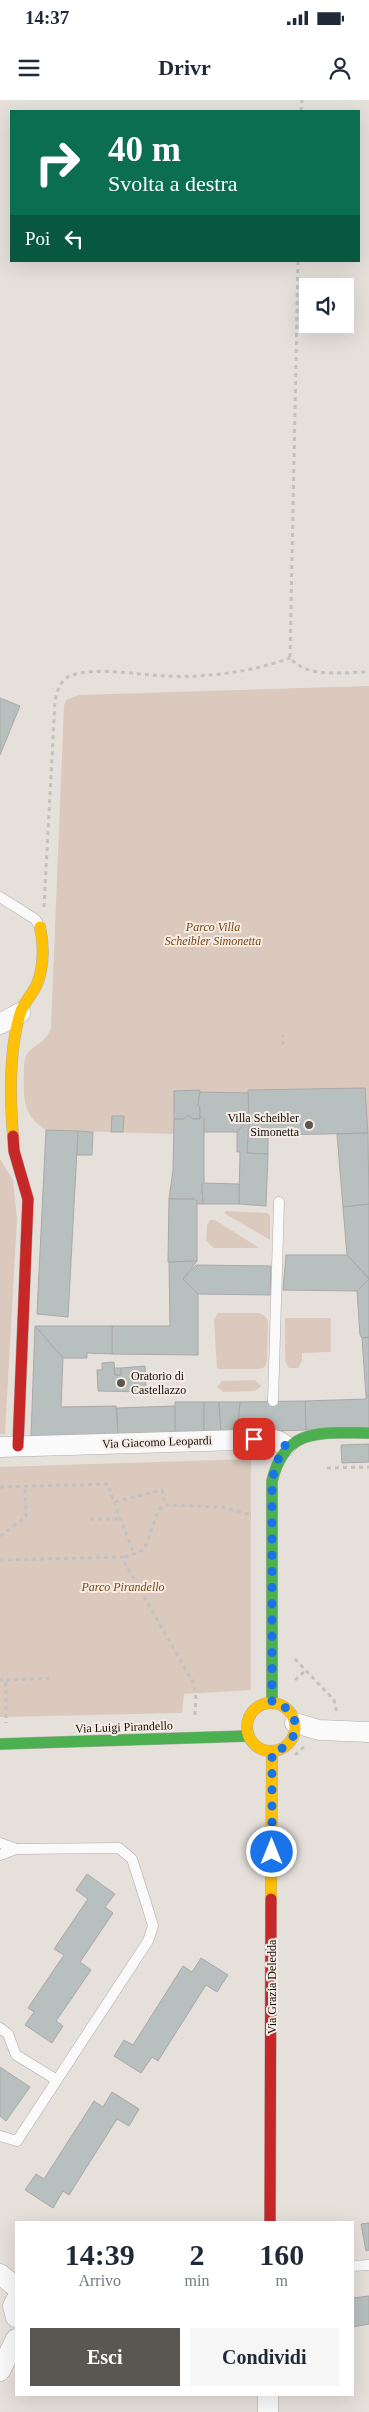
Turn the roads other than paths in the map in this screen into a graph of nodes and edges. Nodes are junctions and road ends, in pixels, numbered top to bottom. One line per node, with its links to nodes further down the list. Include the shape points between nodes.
1 (0, 897): 2 (lane, via 35,919)
2 (40, 927): 3 (street, via 43,940 37,984)
3 (20, 1013): 4 (street); 6 (street, via 12,1058 10,1102)
4 (0, 1024)
5 (0, 1134): 6 (street)
6 (14, 1151): 11 (street, via 28,1199)
7 (279, 1202): 8 (lane)
8 (273, 1401)
9 (369, 1432): 10 (street, Via Giacomo Leopardi)
10 (278, 1439): 11 (street, Via Giacomo Leopardi); 12 (street, via 272,1481)
11 (9, 1446)
12 (272, 1703): 13 (street, via 287,1709); 15 (street, via 264,1704 251,1713 246,1728)
13 (295, 1723): 14 (street, via 319,1730); 17 (street, via 295,1731 287,1746)
14 (369, 1732)
15 (248, 1736): 16 (street, Via Luigi Pirandello); 17 (street, via 257,1748)
16 (0, 1744)
17 (272, 1752): 24 (street, Via Grazia Deledda)
18 (0, 1843): 19 (lane)
19 (16, 1849): 20 (lane); 22 (lane, via 119,1848 132,1860 153,1926 148,1941)
20 (0, 1855)
21 (0, 2028): 22 (lane, via 8,2034 16,2055)
22 (57, 2080): 23 (lane, via 17,2140)
23 (0, 2136)
24 (270, 2221)
25 (369, 2265): 26 (lane)
26 (354, 2266)
27 (0, 2274): 28 (street)
28 (15, 2286)
29 (15, 2341): 30 (street)
30 (0, 2371)
31 (268, 2396): 32 (street)
32 (268, 2412)

